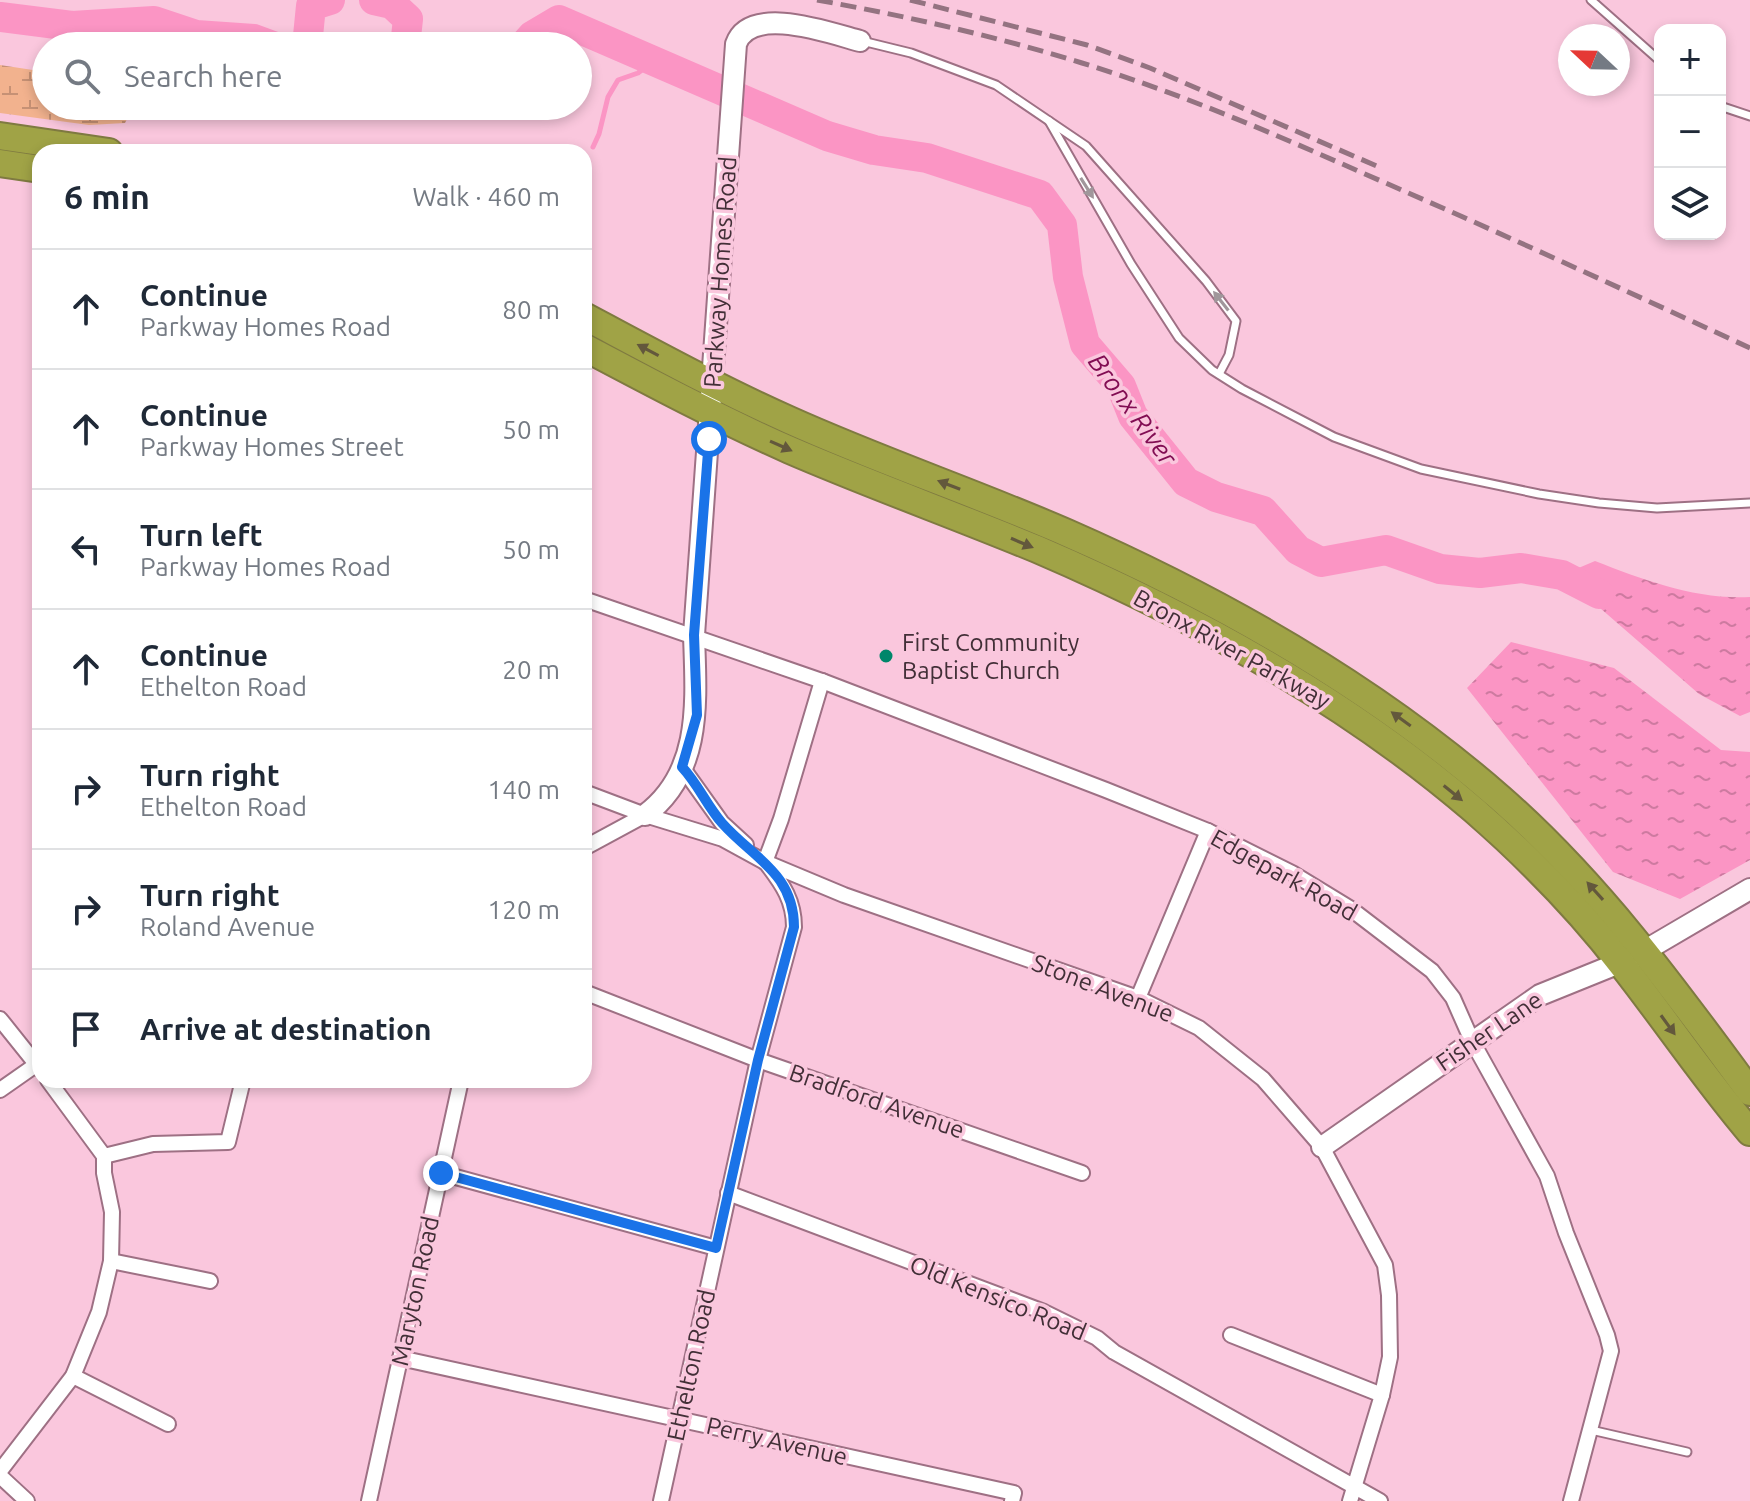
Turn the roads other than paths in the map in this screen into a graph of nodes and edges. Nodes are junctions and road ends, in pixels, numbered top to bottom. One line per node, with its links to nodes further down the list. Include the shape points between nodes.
1 (1591, 0): 3 (lane)
2 (860, 41): 6 (lane, via 911,53 996,85); 14 (street, Parkway Homes Road, via 787,24 750,26 739,35)
3 (1654, 56)
4 (1726, 108): 5 (lane)
5 (1746, 115)
6 (1049, 121): 13 (lane, one-way to 13, via 1179,338); 13 (lane, one-way to 6, via 1236,321 1086,146)
7 (0, 136): 8 (highway)
8 (54, 144)
9 (0, 163): 10 (highway)
10 (32, 168)
11 (592, 320): 14 (highway, Bronx River Parkway, one-way to 11)
12 (592, 351): 15 (highway, Bronx River Parkway)
13 (1219, 374): 16 (lane, via 1334,437 1421,469 1599,503 1657,508)
14 (712, 383): 15 (street, Parkway Homes Road); 27 (highway, Bronx River Parkway, one-way to 14, via 1585,881 1500,797 1406,723 1307,657 1095,545 826,436)
15 (710, 413): 18 (street, Parkway Homes Road); 28 (highway, Bronx River Parkway, one-way to 28, via 1094,575 1279,671 1473,809 1561,893)
16 (1750, 503)
17 (592, 602): 18 (street, Edgepark Road)
18 (694, 635): 19 (street, Edgepark Road); 20 (street, Parkway Homes Road, via 697,715)
19 (822, 681): 23 (street, Edgepark Road); 25 (street)
20 (682, 767): 22 (street, Parkway Homes Road, via 676,782); 25 (street, via 722,823)
21 (592, 795): 22 (street, Stone Avenue)
22 (645, 815): 24 (street); 25 (street, Stone Avenue, via 723,839)
23 (1208, 831): 30 (street); 32 (street, Edgepark Road, via 1292,873 1402,946 1453,998)
24 (592, 844)
25 (765, 862): 30 (street, Stone Avenue); 34 (street, Ethelton Road, via 787,891 794,927)
26 (1750, 889): 27 (street, Fisher Lane)
27 (1645, 951): 28 (street, Fisher Lane); 40 (highway, Bronx River Parkway)
28 (1621, 963): 32 (street, Fisher Lane, via 1548,990); 41 (highway, Bronx River Parkway, one-way to 41)
29 (592, 995): 34 (street, Bradford Avenue)
30 (1138, 998): 42 (street, Stone Avenue, via 1199,1028 1233,1052)
31 (0, 1019): 33 (street)
32 (1472, 1041): 42 (street, Fisher Lane); 56 (street, Edgepark Road, via 1547,1176 1607,1335 1611,1351)
33 (32, 1057)
34 (758, 1060): 45 (street, Bradford Avenue); 46 (street, Ethelton Road)
35 (32, 1069): 39 (street)
36 (54, 1088): 43 (street)
37 (241, 1088): 43 (street, via 228,1142 153,1144)
38 (459, 1088): 44 (street, Maryton Road)
39 (0, 1090)
40 (1750, 1092)
41 (1750, 1132)
42 (1322, 1147): 53 (street, Stone Avenue, via 1385,1265 1390,1357)
43 (104, 1156): 48 (street, via 112,1212)
44 (441, 1173): 47 (street); 51 (street, Maryton Road)
45 (1082, 1173)
46 (728, 1193): 47 (street, Ethelton Road); 59 (street, Old Kensico Road, via 1044,1312)
47 (716, 1248): 54 (street, Ethelton Road)
48 (111, 1261): 49 (street); 52 (street, via 99,1312)
49 (210, 1281)
50 (1231, 1335): 53 (street)
51 (400, 1358): 54 (street, Perry Avenue); 62 (street, Maryton Road)
52 (73, 1376): 55 (street); 58 (street)
53 (1382, 1395): 59 (street, Stone Avenue)
54 (679, 1418): 60 (street, Perry Avenue); 63 (street, Ethelton Road)
55 (168, 1424)
56 (1591, 1430): 57 (lane); 66 (street, Edgepark Road)
57 (1687, 1452)
58 (0, 1474): 61 (street)
59 (1353, 1486): 64 (street, Stone Avenue); 65 (street, Old Kensico Road)
60 (1013, 1497)
61 (27, 1501)
62 (369, 1501)
63 (661, 1501)
64 (1350, 1501)
65 (1380, 1501)
66 (1571, 1501)

